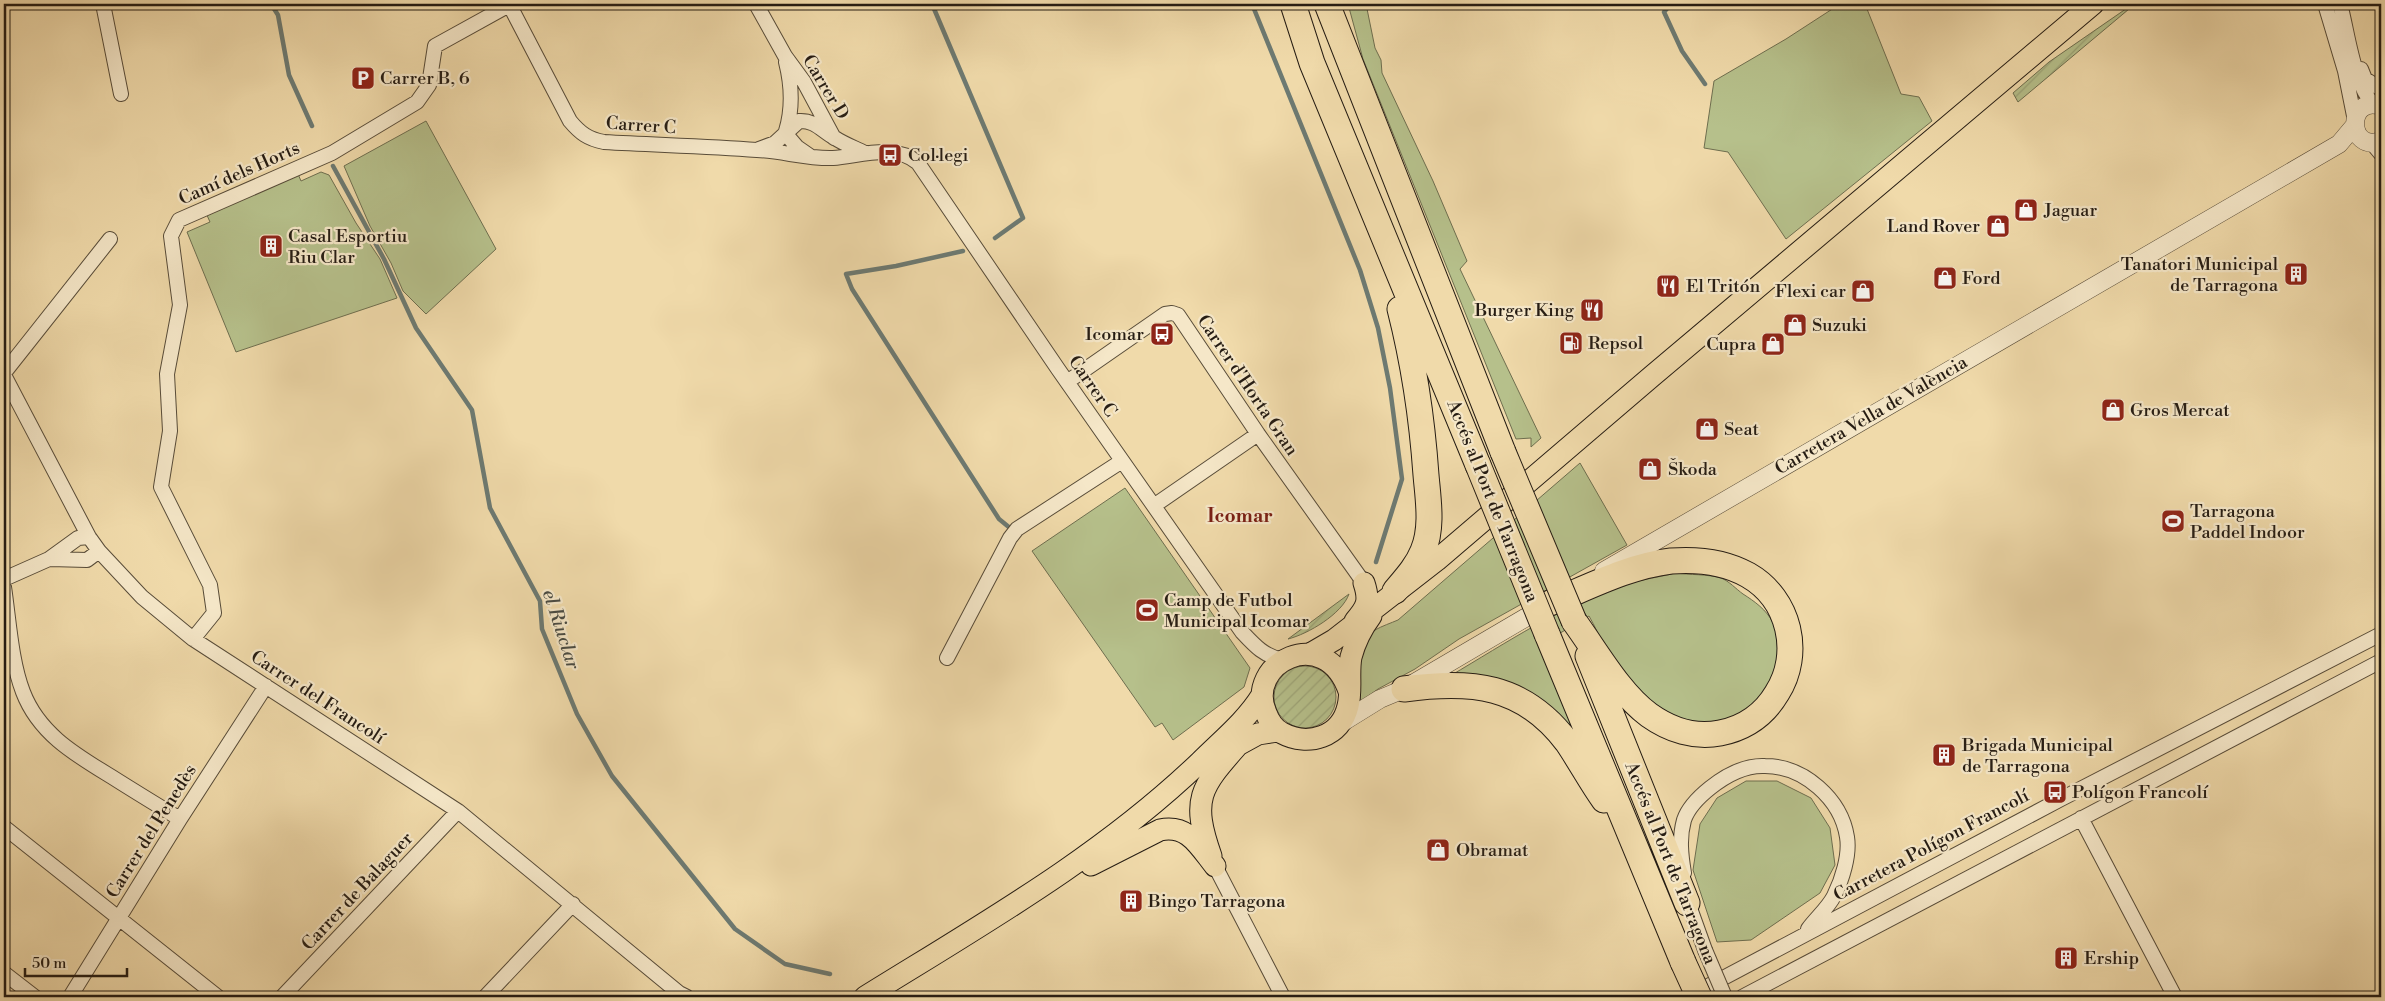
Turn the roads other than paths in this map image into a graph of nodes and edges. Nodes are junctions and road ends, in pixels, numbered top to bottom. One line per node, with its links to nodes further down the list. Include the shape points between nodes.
1 (103, 4): 10 (street)
2 (510, 4): 15 (street, Carrer C, via 570,121 590,139); 36 (street, Camí dels Horts, via 436,46 429,85 417,102 332,153 179,220 171,236 180,305 167,374 170,431 161,487 210,584 214,613)
3 (756, 4): 9 (street, Carrer D)
4 (1327, 4): 33 (highway, Accés al Port de Tarragona, bridge, via 1503,452)
5 (2093, 4): 31 (main road, via 1437,560)
6 (2325, 4): 13 (street)
7 (2340, 4): 11 (street, via 2363,90 2366,97)
8 (1292, 7): 18 (highway, Accés al Port de Tarragona, via 1312,64)
9 (785, 56): 12 (street, Carrer D, via 791,108); 14 (street, Carrer D, via 804,82)
10 (121, 94)
11 (2379, 100): 13 (street, Carretera Vella de València, via 2362,108)
12 (786, 133): 14 (street, Carrer C, via 799,120 806,120); 15 (street, Carrer C, via 775,143); 17 (street)
13 (2368, 137): 32 (street, Carretera Vella de València, via 2339,144)
14 (834, 138): 16 (street, Carrer C)
15 (758, 150): 17 (street, Carrer C)
16 (865, 153): 17 (street, Carrer C, via 832,158); 21 (street, Carrer C, via 902,154 918,163)
17 (810, 156)
18 (1360, 175): 31 (highway, via 1397,296 1418,388 1423,431 1428,528 1424,550 1416,566); 53 (highway, Accés al Port de Tarragona, bridge)
19 (110, 239): 20 (street)
20 (4, 374): 25 (street, Carrer del Francolí)
21 (1067, 382): 22 (street, Carrer d'Horta Gran, via 1172,313 1178,316); 23 (street, Carrer C)
22 (1258, 434): 24 (street); 29 (street, Carrer d'Horta Gran)
23 (1122, 461): 24 (street, Carrer C); 38 (street, via 1017,529)
24 (1154, 505): 39 (street, Carrer C, via 1242,632 1268,657)
25 (89, 537): 26 (street, Carrer del Francolí); 27 (street, via 78,538)
26 (99, 551): 27 (street, via 88,560); 36 (street, Carrer del Francolí, via 142,597)
27 (49, 559): 28 (street)
28 (4, 579)
29 (1364, 583): 34 (main road, via 1366,608)
30 (4, 587): 51 (street, via 18,671 33,714 71,752)
31 (1387, 598): 34 (main road); 43 (main road, via 1364,626 1352,655)
32 (1550, 603): 33 (highway, via 1624,572 1650,565 1691,560 1724,566 1749,576 1777,602 1787,621 1790,663 1784,683 1755,719 1733,730 1709,735 1688,734 1649,715 1635,703); 42 (street, Carretera Vella de València)
33 (1574, 621): 56 (highway, Accés al Port de Tarragona)
34 (1350, 627): 37 (main road)
35 (2381, 634): 59 (street, Carretera Polígon Francolí)
36 (193, 639): 41 (street, Carrer del Francolí)
37 (1310, 654): 39 (main road); 43 (main road, via 1335,665)
38 (948, 658)
39 (1283, 660): 44 (main road, via 1269,675)
40 (2381, 661): 50 (street)
41 (266, 686): 49 (street, Carrer del Francolí); 51 (street, Carrer del Penedès)
42 (1404, 689): 45 (street, Carretera Vella de València, via 1380,699); 53 (highway, via 1477,686 1498,690 1524,704 1557,730)
43 (1349, 691): 45 (main road, via 1348,706)
44 (1262, 695): 46 (main road, via 1269,721); 48 (main road, via 1239,724)
45 (1337, 726): 46 (main road, via 1321,738 1306,741)
46 (1278, 731): 47 (main road, via 1258,734)
47 (1238, 745): 48 (main road); 54 (main road, via 1210,777 1202,795 1200,815)
48 (1177, 784): 55 (main road, via 1110,839)
49 (458, 811): 57 (street, Carrer del Francolí); 65 (street, Carrer de Balaguer)
50 (2081, 818): 72 (street); 73 (street)
51 (180, 819): 58 (street, Carrer del Penedès)
52 (4, 827): 58 (street)
53 (1632, 839): 70 (highway, Accés al Port de Tarragona, bridge)
54 (1215, 866): 55 (main road, via 1184,830 1172,827); 68 (street)
55 (1027, 896): 67 (main road)
56 (1687, 903): 59 (street, via 1680,844 1684,819 1699,797 1740,770 1765,766 1790,771 1821,789 1843,820 1848,839 1847,856 1834,897); 71 (street, Accés al Port de Tarragona, bridge)
57 (573, 904): 61 (street, Carrer del Francolí); 66 (street)
58 (119, 917): 63 (street, Carrer del Penedès); 64 (street)
59 (1804, 934): 69 (street, Carretera Polígon Francolí)
60 (4, 973): 62 (street)
61 (682, 996)
62 (35, 997)
63 (70, 997)
64 (218, 997)
65 (282, 997)
66 (486, 997)
67 (865, 997)
68 (1283, 997)
69 (1687, 997)
70 (1698, 997)
71 (1725, 997)
72 (1742, 997)
73 (2174, 997)

